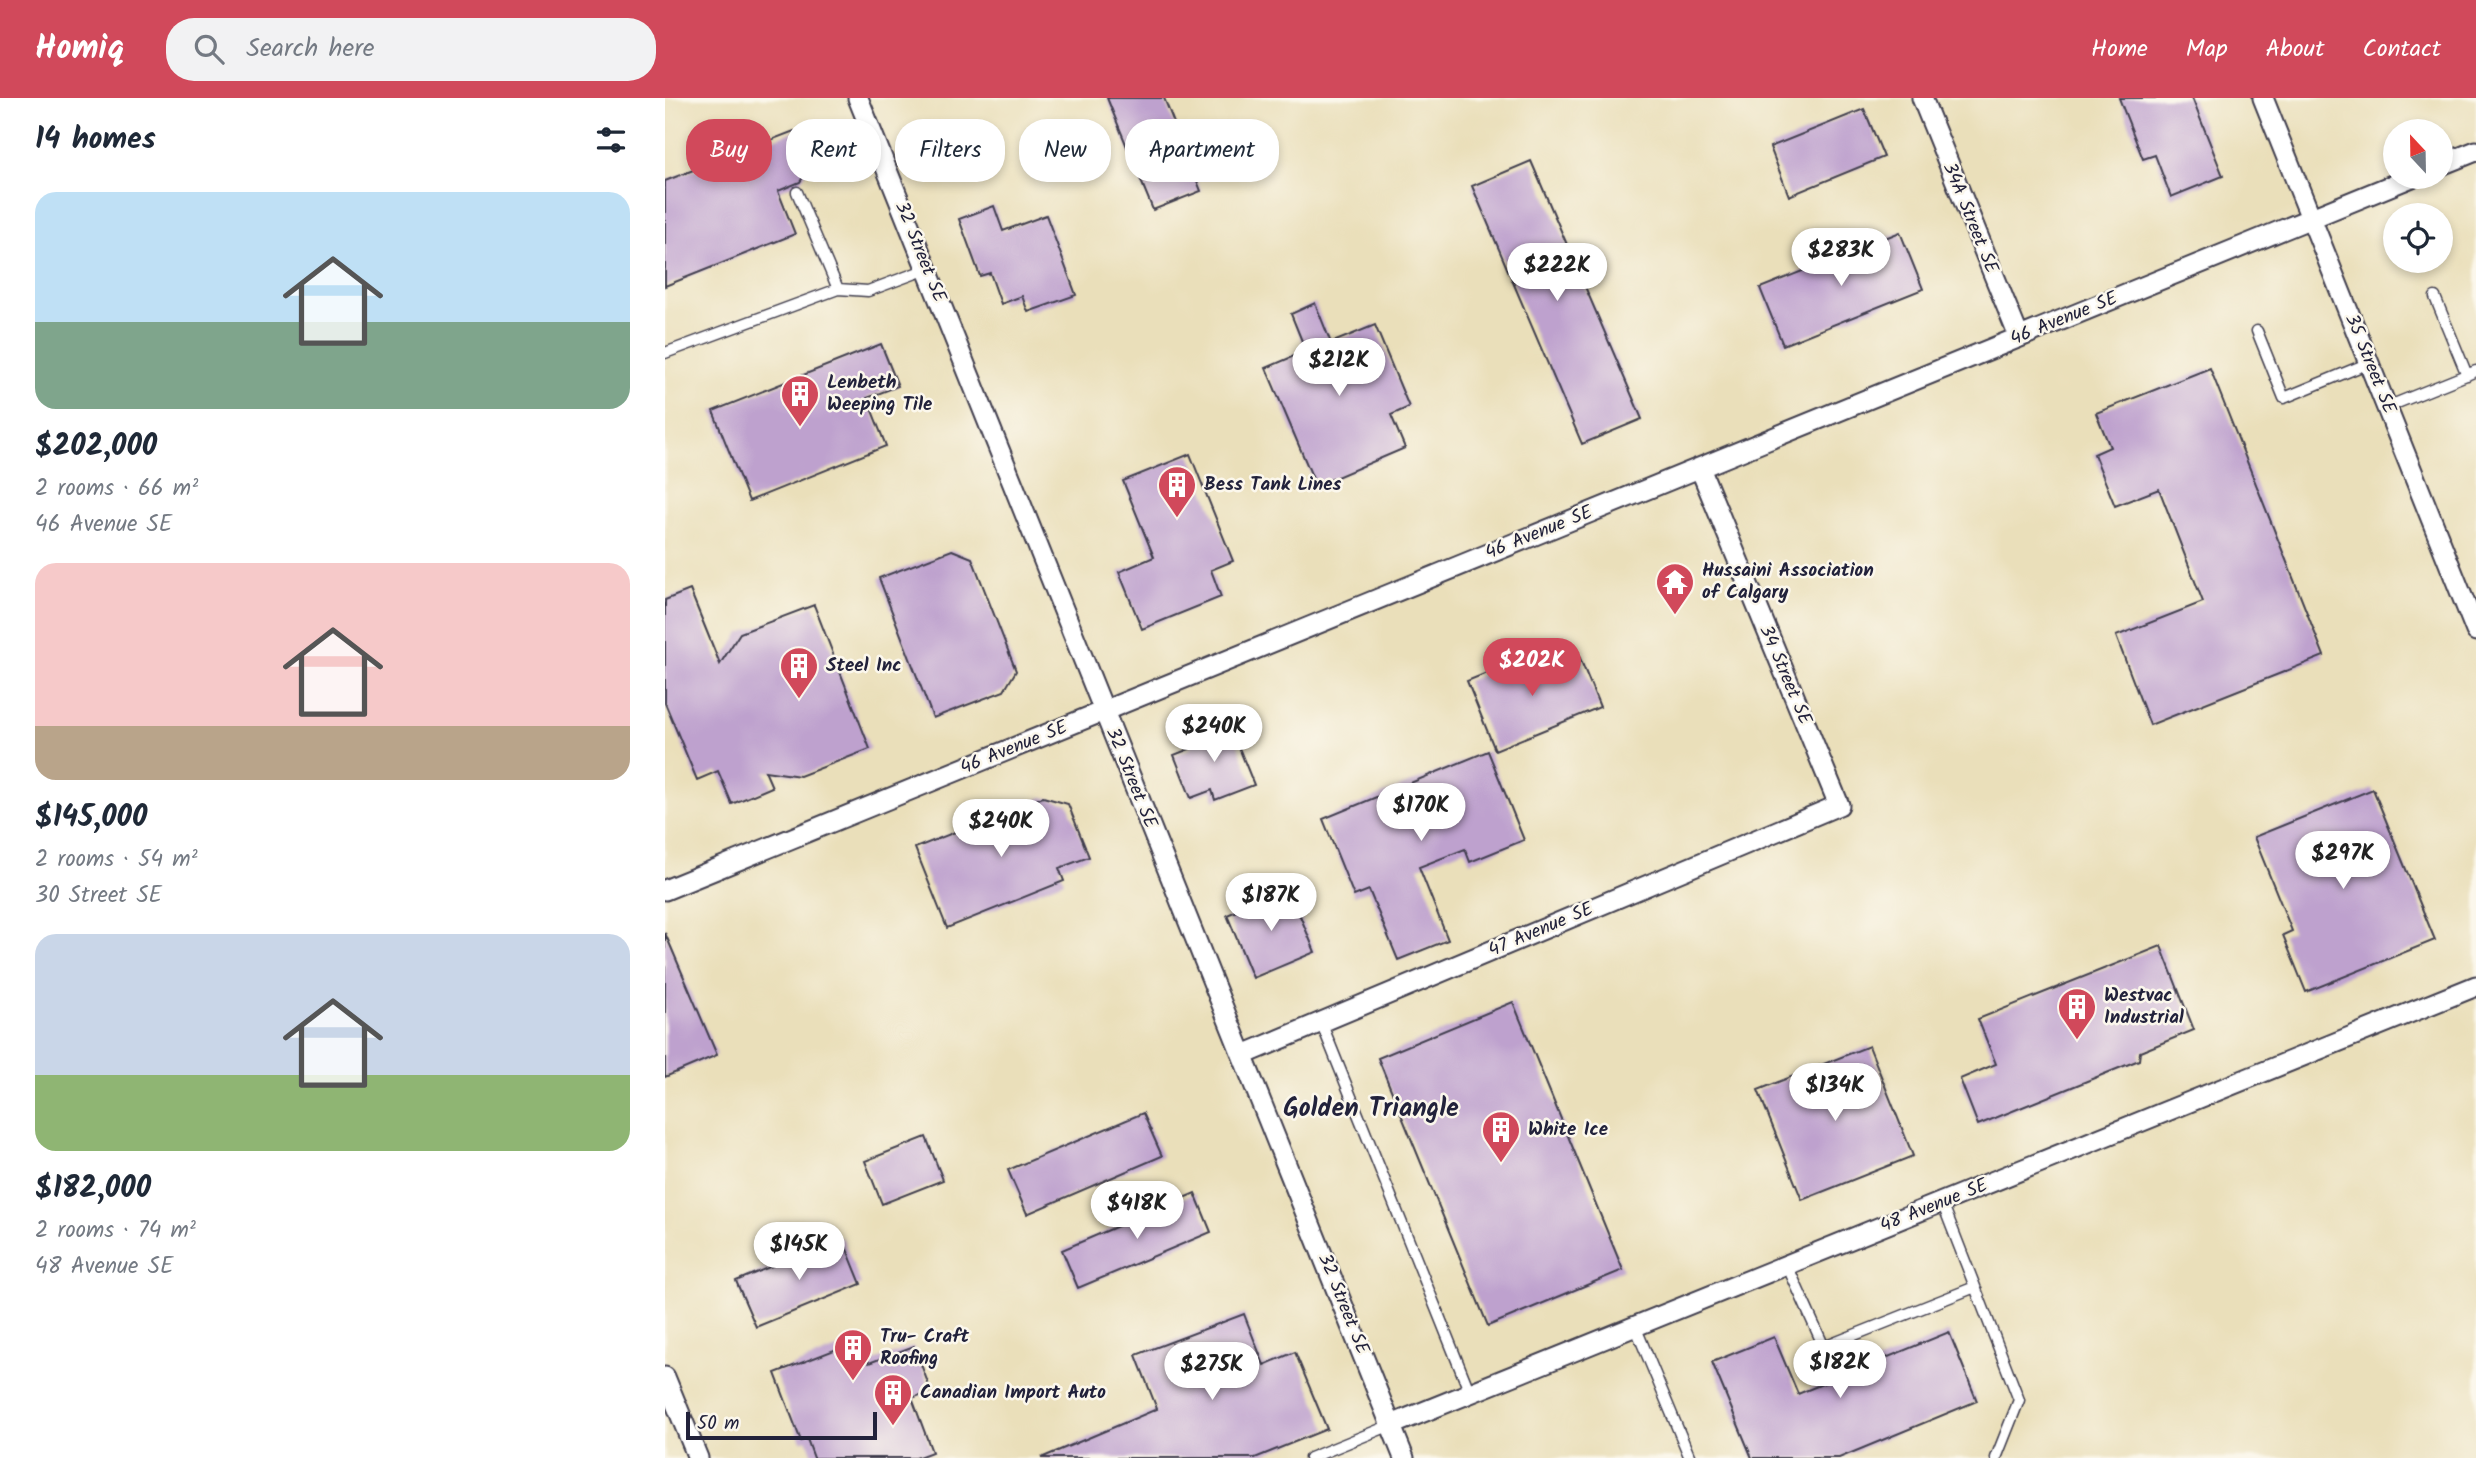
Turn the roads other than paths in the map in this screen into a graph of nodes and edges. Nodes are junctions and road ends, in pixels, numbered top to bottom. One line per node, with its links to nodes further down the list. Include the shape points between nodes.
1 (858, 98): 9 (street, 32 Street SE)
2 (1922, 98): 13 (street, 34A Street SE)
3 (2263, 98): 8 (street, 35 Street SE)
4 (2476, 151): 5 (street)
5 (2453, 160)
6 (2383, 189): 8 (street, 46 Avenue SE)
7 (797, 192): 10 (lane)
8 (2311, 218): 13 (street, 46 Avenue SE); 15 (street, 35 Street SE)
9 (927, 269): 10 (lane, via 868,291); 20 (street, 32 Street SE)
10 (838, 289): 14 (lane)
11 (2435, 297): 16 (lane)
12 (2257, 331): 15 (lane, via 2284,398)
13 (2019, 337): 18 (street, 46 Avenue SE)
14 (665, 353)
15 (2369, 363): 17 (street, 35 Street SE)
16 (2471, 373): 17 (lane)
17 (2387, 407): 19 (street, 35 Street SE)
18 (1700, 468): 20 (street, 46 Avenue SE); 21 (street, 34 Street SE)
19 (2476, 631)
20 (1104, 711): 22 (street, 46 Avenue SE); 25 (street, 32 Street SE)
21 (1839, 805): 24 (street, 47 Avenue SE)
22 (665, 890)
23 (2476, 986): 26 (street, 48 Avenue SE)
24 (1321, 1022): 25 (street, 47 Avenue SE); 31 (lane)
25 (1243, 1055): 32 (street, 32 Street SE)
26 (1942, 1202): 27 (street, 48 Avenue SE); 28 (lane)
27 (1787, 1265): 28 (lane, via 1824,1347); 29 (street, 48 Avenue SE)
28 (1975, 1287): 37 (lane, via 2019,1400)
29 (1635, 1326): 31 (street, 48 Avenue SE); 36 (lane)
30 (665, 1377): 33 (street)
31 (1470, 1393): 32 (street, 48 Avenue SE)
32 (1391, 1425): 34 (lane); 35 (street, 32 Street SE)
33 (698, 1458)
34 (1310, 1458)
35 (1404, 1458)
36 (1690, 1458)
37 (1996, 1458)

